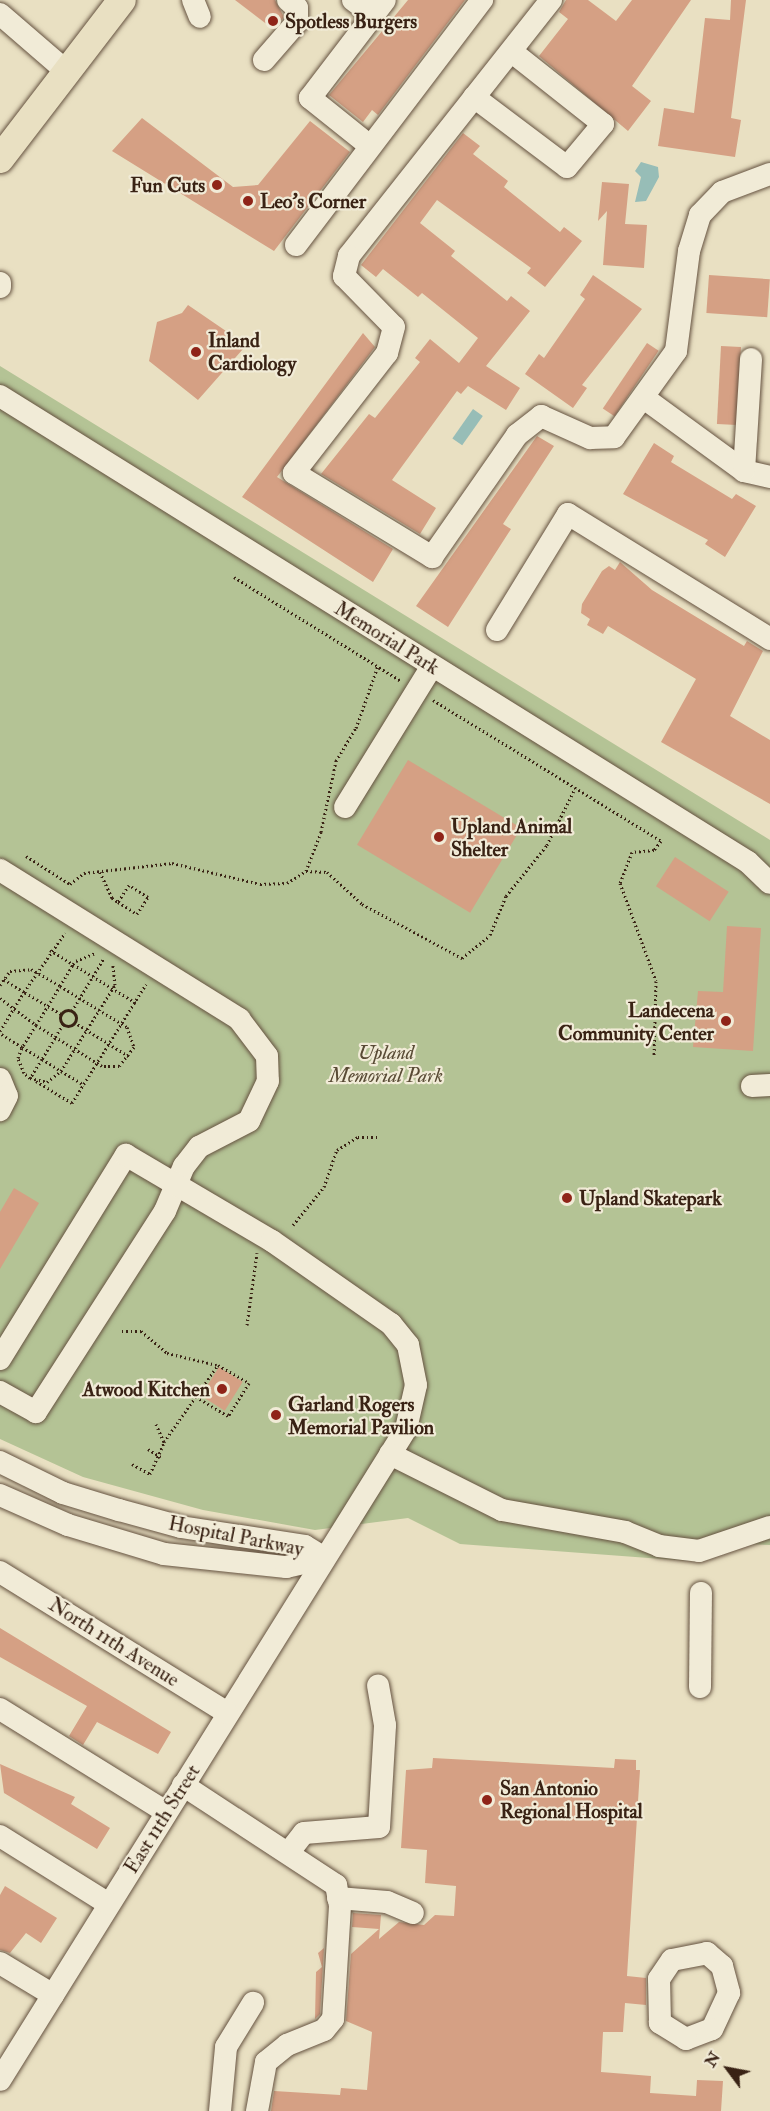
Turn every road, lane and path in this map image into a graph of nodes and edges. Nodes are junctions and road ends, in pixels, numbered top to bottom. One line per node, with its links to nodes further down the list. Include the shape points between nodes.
1 (122, 0): 10 (main road)
2 (288, 0): 9 (street, via 297,8 297,22)
3 (354, 0): 6 (street)
4 (482, 0): 12 (street)
5 (551, 0): 8 (street)
6 (379, 8): 12 (street, via 310,98)
7 (0, 14): 10 (street)
8 (511, 51): 11 (street); 11 (street, via 603,124 567,167)
9 (264, 60)
10 (66, 71): 13 (main road)
11 (474, 97): 18 (street, via 349,256 344,276 394,327 387,353 294,473 432,557 517,435 541,416 590,438 614,437)
12 (370, 146): 15 (street)
13 (0, 159)
14 (770, 174): 18 (street, via 722,192 700,214 689,251 676,351)
15 (296, 245)
16 (751, 359): 19 (street)
17 (0, 396): 25 (street, Memorial Park)
18 (645, 398): 19 (street)
19 (744, 471): 20 (street)
20 (770, 477)
21 (234, 577): 24 (path)
22 (497, 630): 23 (street, via 568,514)
23 (770, 639)
24 (378, 666): 26 (path); 32 (path, via 356,728 336,761 321,832)
25 (432, 666): 29 (street); 34 (street, Memorial Park, via 748,862)
26 (408, 685)
27 (427, 697): 28 (path)
28 (575, 788): 32 (path, via 547,845 506,896 490,935 462,958 447,955 414,929 362,904 327,872); 68 (path, via 661,841 654,850 632,852 620,883 656,981)
29 (345, 807)
30 (26, 856): 33 (path, via 70,884 84,873)
31 (0, 870): 79 (street, via 238,1019 267,1056 268,1082 261,1104 249,1121 199,1148)
32 (306, 871): 33 (path, via 287,883 260,884 172,863)
33 (100, 872): 35 (path, via 106,890)
34 (770, 883)
35 (118, 902): 35 (path, via 137,914 148,897 129,885)
36 (72, 938): 38 (path, via 62,933)
37 (89, 948): 39 (path)
38 (50, 950): 41 (path); 42 (path)
39 (97, 953): 40 (path); 41 (path, via 83,955)
40 (104, 958): 43 (path); 48 (path, via 116,971)
41 (73, 964): 43 (path); 47 (path)
42 (37, 972): 44 (path, via 17,968); 47 (path); 49 (path)
43 (93, 977): 48 (path); 51 (path)
44 (3, 979): 46 (path); 49 (path)
45 (147, 984): 52 (path)
46 (0, 986)
47 (60, 986): 51 (path); 53 (path)
48 (113, 989): 52 (path); 54 (path)
49 (24, 992): 53 (path); 55 (path)
50 (0, 998): 55 (path)
51 (80, 998): 54 (path); 56 (path)
52 (136, 1003): 60 (path)
53 (48, 1006): 57 (path); 61 (path)
54 (99, 1010): 60 (path); 62 (path)
55 (13, 1011): 61 (path); 63 (path)
56 (72, 1011): 57 (path); 58 (path)
57 (61, 1014): 59 (path)
58 (74, 1022): 59 (path); 62 (path)
59 (63, 1024): 64 (path)
60 (122, 1024): 65 (path); 69 (path, via 133,1038)
61 (36, 1025): 64 (path); 66 (path)
62 (87, 1030): 65 (path); 67 (path)
63 (0, 1032): 66 (path)
64 (55, 1038): 67 (path); 70 (path)
65 (110, 1044): 69 (path); 71 (path)
66 (22, 1047): 70 (path); 73 (path, via 19,1063)
67 (75, 1050): 71 (path); 72 (path)
68 (654, 1056)
69 (130, 1057): 71 (path, via 112,1068)
70 (42, 1059): 72 (path); 73 (path)
71 (98, 1063): 76 (path)
72 (61, 1071): 75 (path, via 53,1081); 76 (path)
73 (30, 1077): 75 (path)
74 (0, 1079): 77 (street, via 7,1096)
75 (36, 1081): 76 (path, via 72,1104)
76 (84, 1085)
77 (0, 1110)
78 (377, 1137): 80 (path, via 358,1137 337,1150 324,1187)
79 (175, 1184): 84 (street, East 11th Street, via 126,1155); 86 (street, via 165,1211 36,1412); 91 (street, East 11th Street, via 348,1290 391,1324 408,1344 416,1365 412,1412)
80 (293, 1225)
81 (257, 1252): 82 (path)
82 (247, 1325)
83 (122, 1331): 85 (path, via 141,1331 168,1353)
84 (0, 1359)
85 (219, 1364): 87 (path); 87 (path, via 249,1382 228,1416)
86 (0, 1392)
87 (198, 1398): 89 (path)
88 (156, 1424): 89 (path)
89 (164, 1442): 92 (path)
90 (148, 1449): 92 (path)
91 (390, 1454): 96 (street, via 502,1510 609,1529 659,1546 699,1551); 97 (street, East 11th Street)
92 (160, 1457): 94 (path, via 150,1474)
93 (0, 1462): 97 (street, Hospital Parkway, via 63,1493 119,1510 181,1527 305,1546)
94 (132, 1464)
95 (0, 1495): 97 (street, Hospital Parkway, via 68,1525 164,1554 286,1567)
96 (770, 1527)
97 (324, 1558): 103 (street, East 11th Street)
98 (0, 1572): 103 (street, North 11th Avenue)
99 (701, 1593): 101 (street)
100 (378, 1686): 107 (street, via 385,1725 379,1827 304,1833)
101 (700, 1688)
102 (0, 1709): 105 (street)
103 (227, 1713): 104 (street, East 11th Street)
104 (183, 1785): 105 (street, East 11th Street); 107 (street)
105 (166, 1812): 109 (street, East 11th Street)
106 (0, 1836): 109 (street)
107 (289, 1852): 108 (street, via 328,1877)
108 (338, 1898): 110 (street, via 394,1904); 116 (street, via 333,2019 324,2030 287,2045 266,2062)
109 (109, 1904): 112 (street, East 11th Street)
110 (413, 1913)
111 (0, 1963): 112 (street)
112 (53, 1995): 114 (street, East 11th Street)
113 (253, 2003): 115 (street, via 226,2047)
114 (0, 2080)
115 (220, 2111)
116 (256, 2111)

